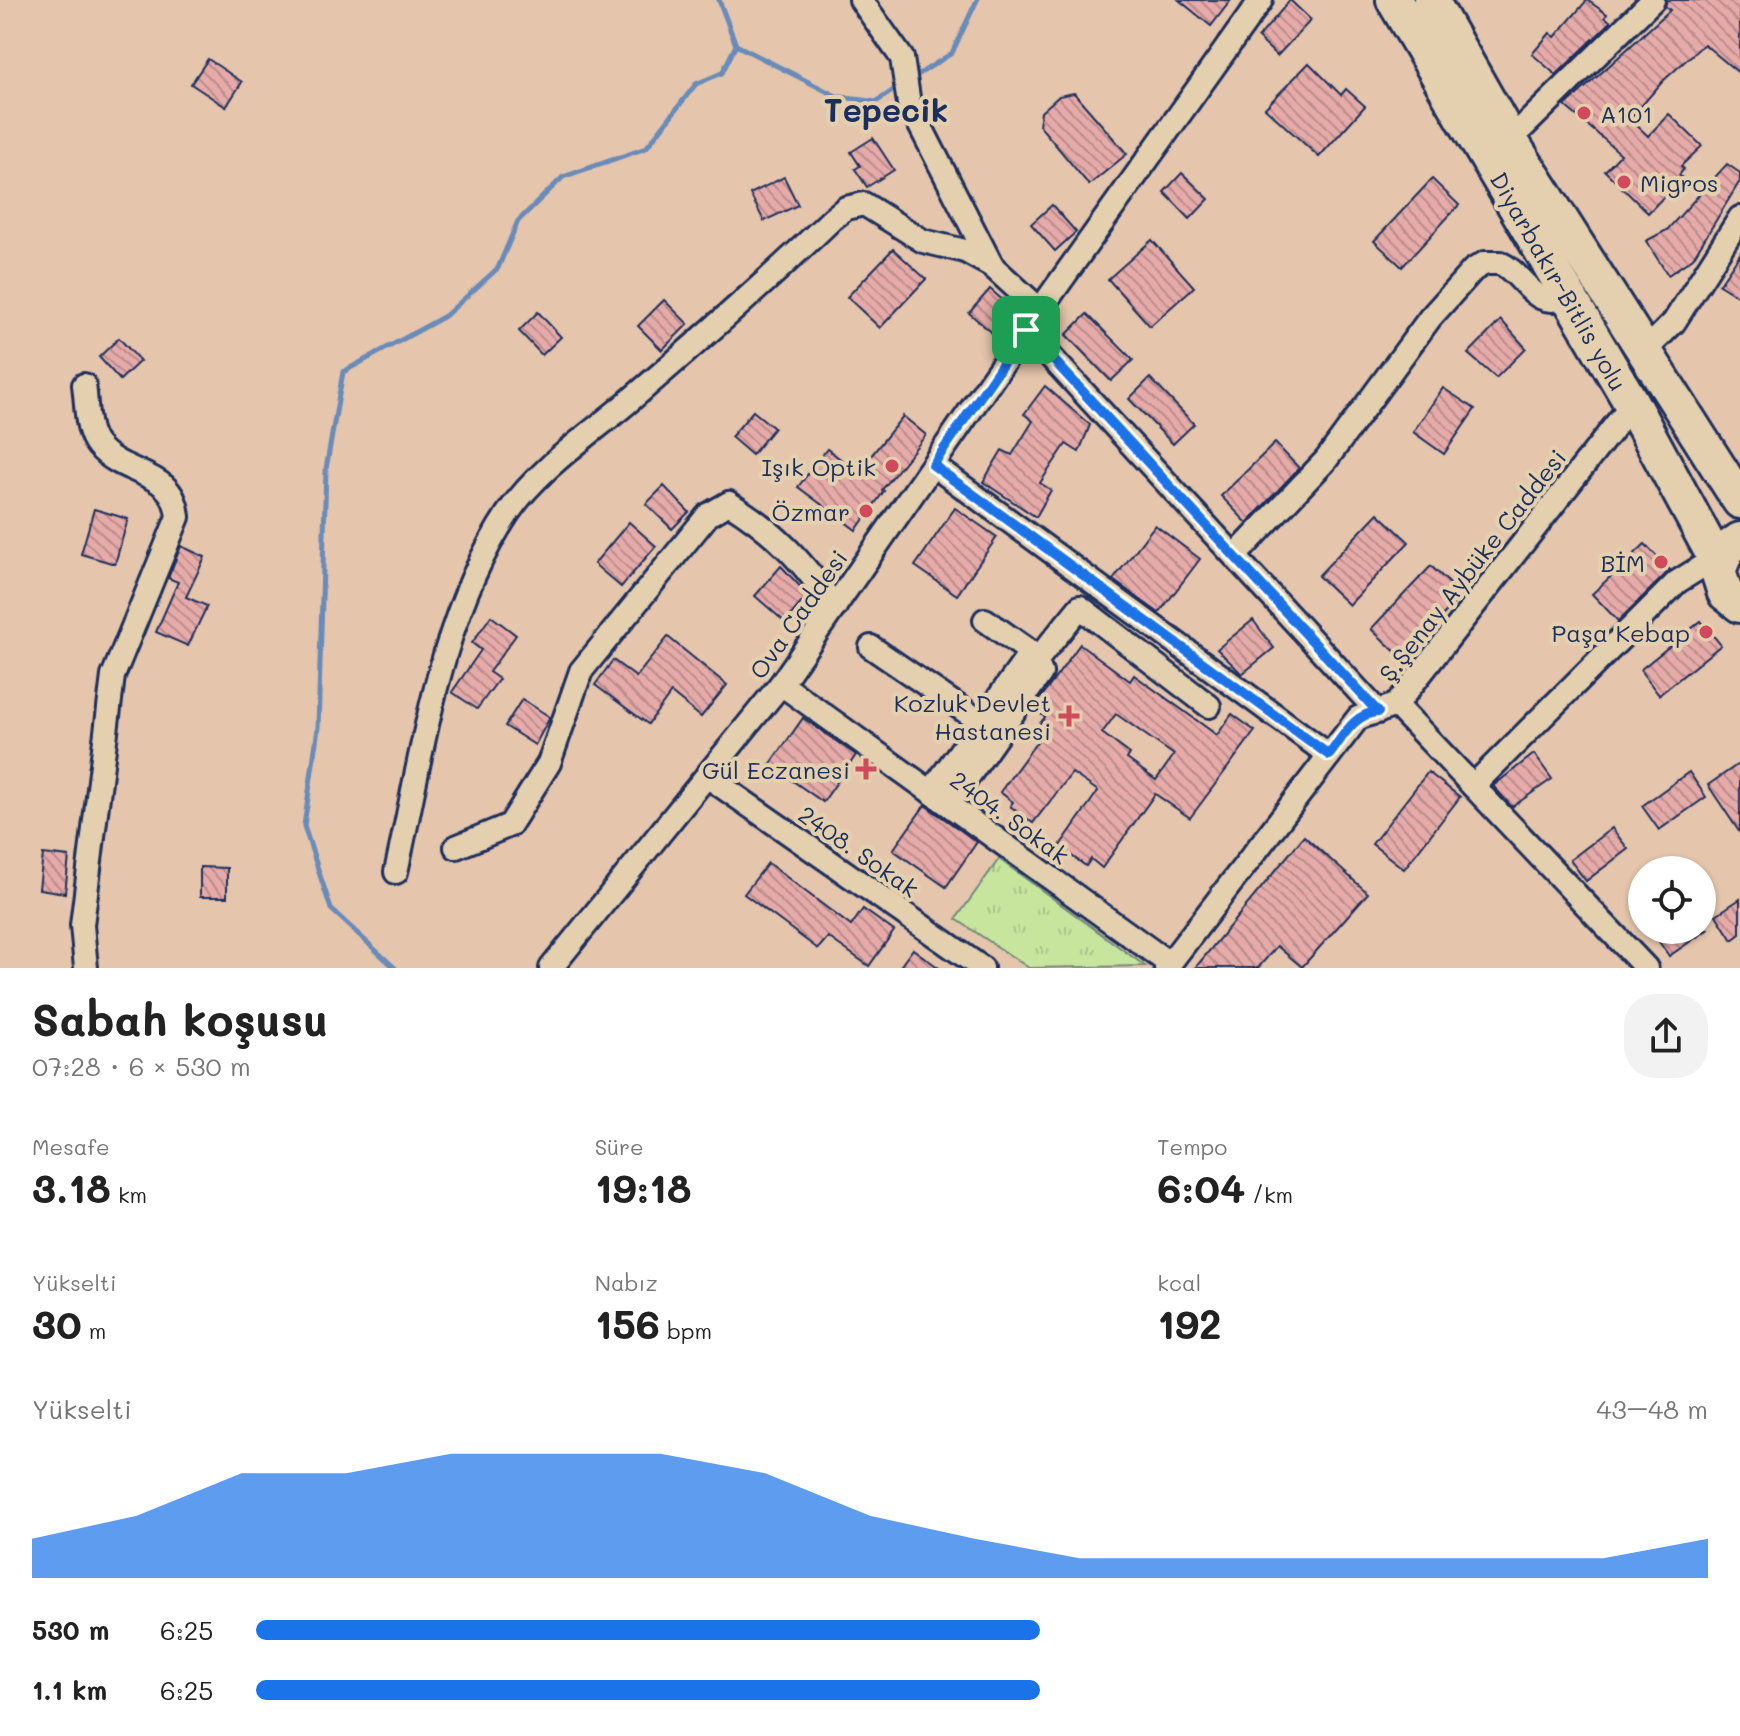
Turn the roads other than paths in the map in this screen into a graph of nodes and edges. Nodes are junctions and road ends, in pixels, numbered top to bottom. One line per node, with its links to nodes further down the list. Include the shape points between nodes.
1 (861, 0): 8 (street, via 902,58 909,104)
2 (1261, 0): 10 (street, Ova Caddesi)
3 (1394, 0): 9 (highway, Diyarbakır-Bitlis yolu)
4 (1431, 0): 6 (highway, Diyarbakır-Bitlis yolu)
5 (1653, 0): 6 (street)
6 (1510, 140): 12 (highway, Diyarbakır-Bitlis yolu)
7 (1740, 218): 12 (street, via 1674,322)
8 (992, 266): 10 (street); 33 (street, via 965,251 923,241 864,204 846,208 753,296 547,471 509,512 470,584 438,683)
9 (1568, 295): 14 (highway, Diyarbakır-Bitlis yolu); 18 (street, via 1542,299 1500,263 1473,270 1430,318 1326,460)
10 (1040, 310): 11 (street, Ova Caddesi)
11 (1026, 330): 15 (street, Ova Caddesi); 18 (street)
12 (1644, 352): 16 (highway, Diyarbakır-Bitlis yolu)
13 (84, 385): 36 (street, via 90,430 98,446 122,466 170,489 178,517 113,676 82,925)
14 (1632, 404): 17 (highway, Diyarbakır-Bitlis yolu); 26 (street, Ş.Şenay Aybüke Caddesi)
15 (933, 465): 20 (street, Ova Caddesi); 28 (street)
16 (1740, 501)
17 (1730, 552): 19 (highway, Diyarbakır-Bitlis yolu, via 1719,583); 30 (street, via 1677,582)
18 (1235, 556): 26 (street)
19 (1740, 605)
20 (835, 607): 24 (street, Ova Caddesi); 32 (street, via 800,558 767,527 729,503 708,515 581,671 549,763 510,825)
21 (985, 620): 23 (street)
22 (871, 647): 27 (street)
23 (1038, 660): 25 (street, via 1080,607); 27 (street, via 1025,661); 31 (street, via 1041,673)
24 (781, 684): 29 (street, Ova Caddesi); 31 (street, 2404. Sokak)
25 (1209, 706)
26 (1387, 708): 28 (street, Ş.Şenay Aybüke Caddesi, via 1358,718); 30 (street)
27 (981, 722): 31 (street)
28 (1329, 755): 34 (street, Ş.Şenay Aybüke Caddesi)
29 (707, 776): 35 (street, 2408. Sokak); 37 (street, Ova Caddesi)
30 (1473, 786): 38 (street)
31 (940, 798): 34 (street, 2404. Sokak)
32 (456, 847)
33 (396, 872)
34 (1168, 966)
35 (980, 967)
36 (86, 968)
37 (551, 968)
38 (1646, 968)

